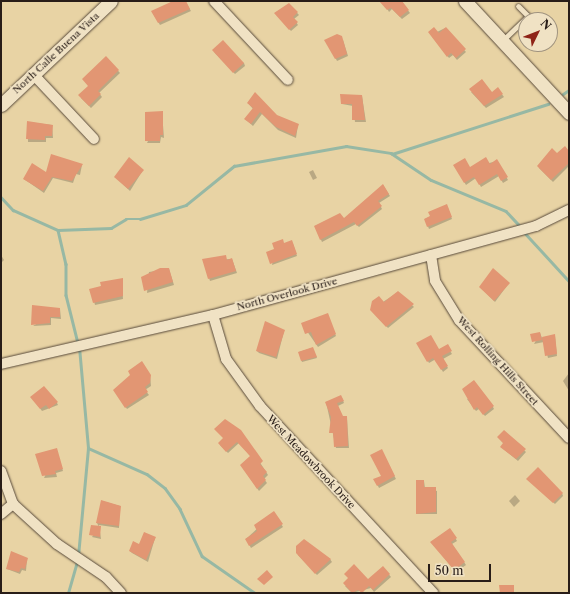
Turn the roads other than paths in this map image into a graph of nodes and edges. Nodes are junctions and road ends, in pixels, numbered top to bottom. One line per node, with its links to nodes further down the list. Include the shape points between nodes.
1 (111, 1): 8 (street, North Calle Buena Vista)
2 (214, 1): 9 (street)
3 (465, 1): 7 (street)
4 (518, 6): 5 (lane)
5 (524, 12)
6 (518, 27): 7 (lane)
7 (502, 41): 11 (street)
8 (33, 74): 10 (street, North Calle Buena Vista); 12 (street)
9 (288, 80)
10 (1, 105)
11 (569, 113)
12 (94, 139)
13 (569, 210): 14 (street, North Overlook Drive, via 536,226)
14 (431, 255): 15 (street, North Overlook Drive); 17 (street, West Rolling Hills Street, via 435,281 459,320)
15 (213, 315): 16 (street, North Overlook Drive); 22 (street, West Meadowbrook Drive, via 226,359 260,406)
16 (1, 364)
17 (569, 438)
18 (1, 471): 19 (street)
19 (13, 504): 20 (street); 21 (street, via 56,544 106,578)
20 (1, 514)
21 (121, 593)
22 (433, 593)

